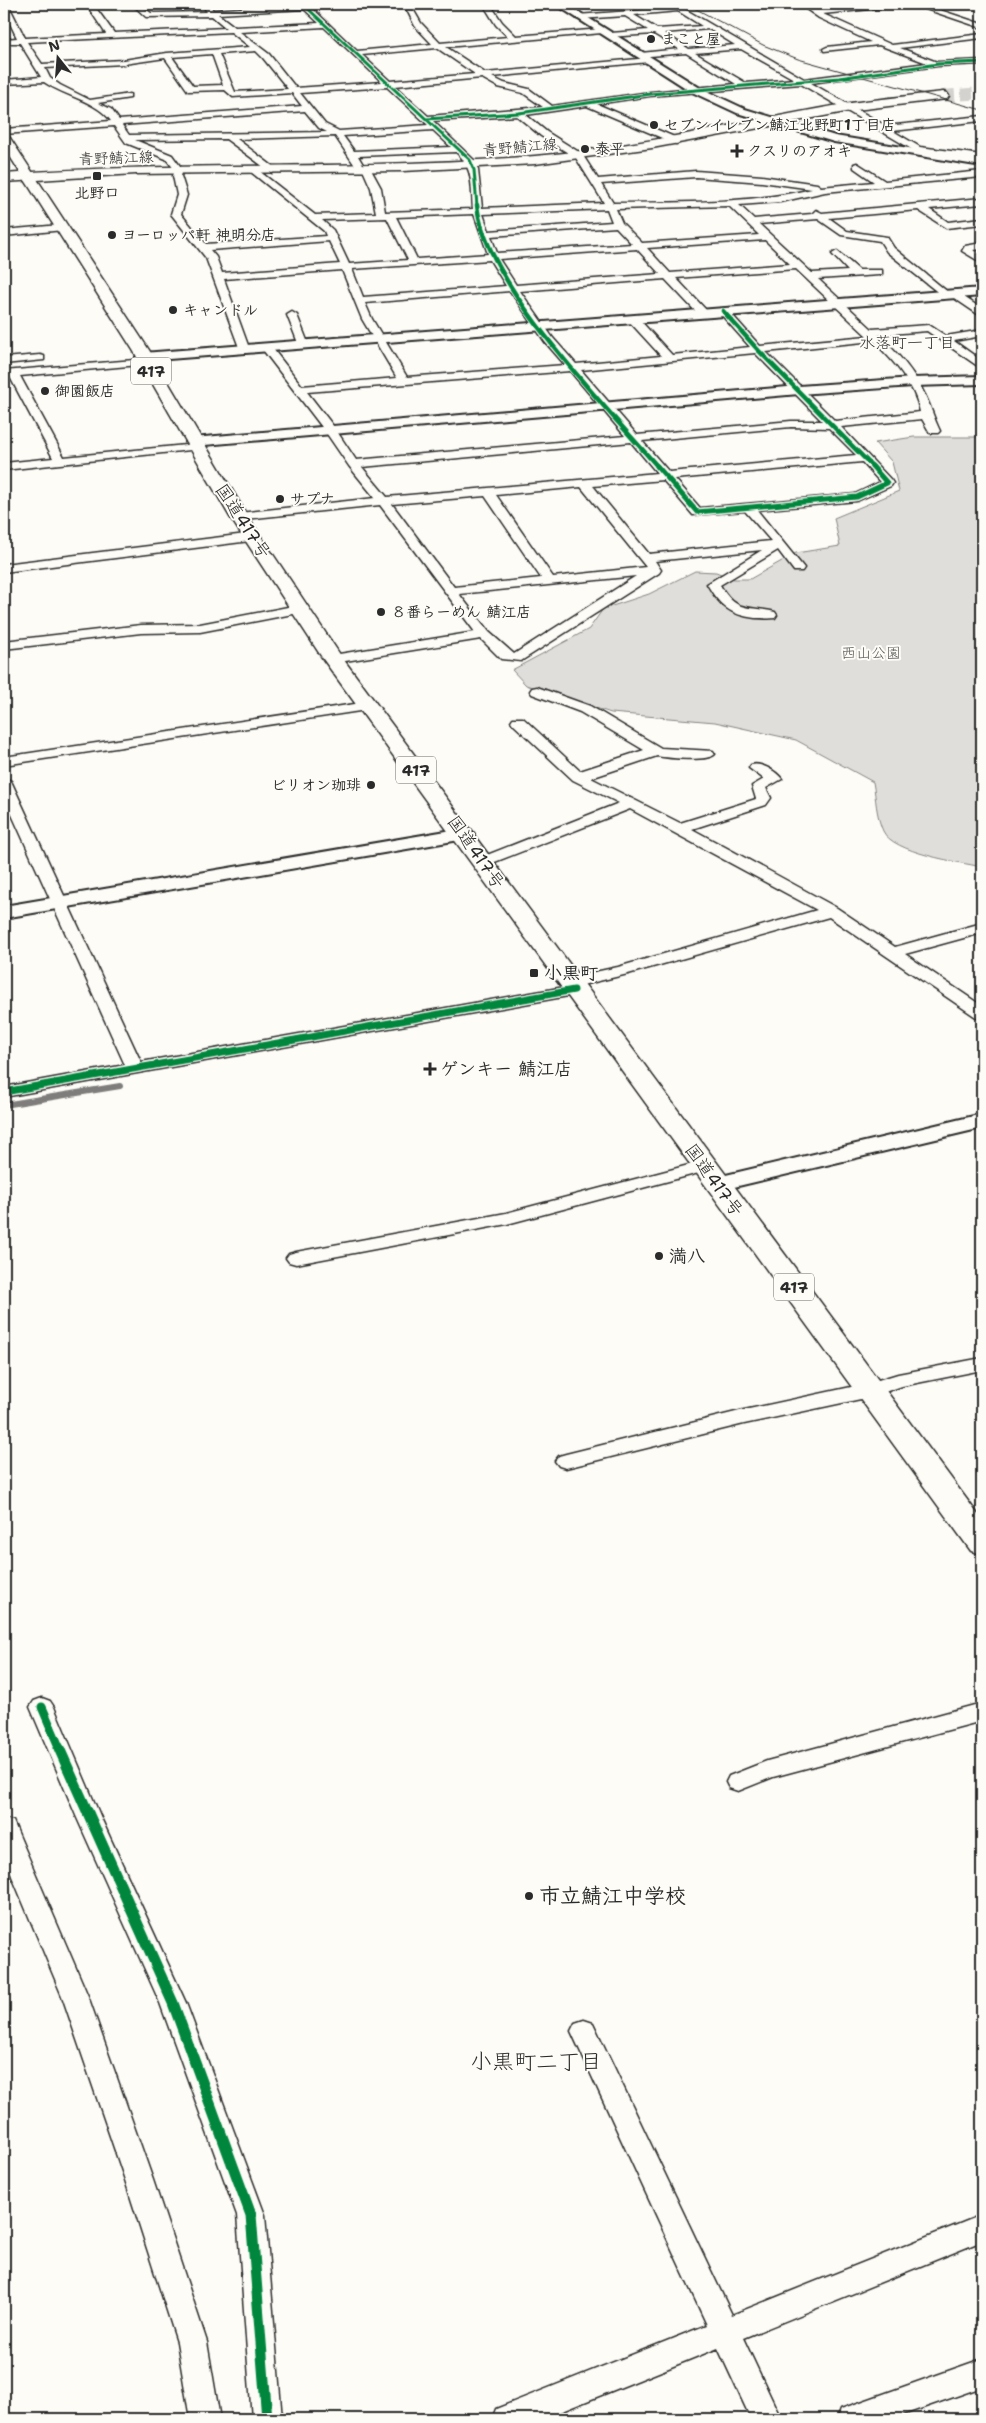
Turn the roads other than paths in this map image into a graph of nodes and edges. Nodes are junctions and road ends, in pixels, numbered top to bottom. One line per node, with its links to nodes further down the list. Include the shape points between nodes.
1 (4, 4): 30 (street)
2 (89, 4): 27 (street)
3 (135, 4): 16 (street, via 149,15)
4 (205, 4): 16 (street)
5 (349, 4): 13 (street)
6 (407, 4): 33 (street, via 418,24)
7 (487, 4): 29 (street)
8 (560, 4): 18 (street)
9 (671, 4): 14 (street)
10 (803, 4): 15 (street)
11 (899, 4): 15 (street)
12 (915, 4): 20 (street)
13 (304, 5): 16 (street); 19 (street)
14 (681, 9): 17 (street); 21 (street)
15 (816, 12): 25 (street)
16 (212, 13): 22 (street)
17 (627, 14): 18 (street); 23 (street)
18 (580, 17): 24 (street)
19 (326, 25): 22 (street); 40 (street)
20 (982, 26)
21 (712, 27): 23 (street); 34 (street)
22 (234, 30): 27 (street); 36 (street)
23 (656, 32): 24 (street); 38 (street)
24 (607, 33): 29 (street); 42 (street)
25 (859, 33): 26 (street); 32 (street)
26 (844, 34)
27 (112, 36): 30 (street)
28 (982, 36): 35 (street)
29 (513, 38): 33 (street)
30 (22, 40): 31 (street); 45 (street)
31 (4, 41)
32 (880, 43): 35 (street); 37 (street)
33 (437, 45): 40 (street); 46 (street)
34 (744, 46): 38 (street); 48 (street)
35 (894, 47): 44 (street)
36 (258, 49): 39 (street); 54 (street)
37 (827, 49)
38 (686, 51): 42 (street); 51 (street)
39 (214, 52): 41 (street); 52 (street, via 222,63)
40 (357, 53): 50 (street)
41 (167, 55): 45 (street, via 124,62); 52 (street, via 191,89)
42 (645, 58): 46 (street); 53 (street)
43 (982, 62): 44 (street)
44 (938, 64): 48 (street)
45 (39, 66): 47 (street)
46 (483, 75): 50 (street); 60 (street, via 501,85 526,91)
47 (46, 79): 49 (street); 57 (street, via 57,88)
48 (800, 80): 51 (street); 61 (street)
49 (4, 82)
50 (388, 84): 54 (street); 65 (street)
51 (744, 85): 53 (street)
52 (227, 87): 54 (street, via 233,95)
53 (696, 90): 58 (street); 66 (street, via 741,111)
54 (294, 91): 59 (street)
55 (127, 96): 57 (street)
56 (944, 96): 61 (main road, 青野鯖江線)
57 (90, 102): 67 (street, via 108,111)
58 (588, 104): 60 (street); 76 (street)
59 (308, 108): 63 (street); 71 (street, via 322,126)
60 (551, 108): 62 (street)
61 (846, 108): 66 (main road, 青野鯖江線); 69 (street)
62 (519, 113): 65 (street); 80 (street, via 544,134)
63 (200, 118): 67 (street); 73 (street)
64 (981, 118): 69 (street)
65 (426, 119): 68 (street)
66 (775, 122): 76 (main road, 青野鯖江線); 78 (street, via 834,139)
67 (116, 125): 70 (street); 75 (street)
68 (434, 127): 71 (street); 77 (street)
69 (885, 129): 78 (street)
70 (4, 132)
71 (338, 134): 72 (street); 79 (street)
72 (228, 136): 73 (street); 89 (street)
73 (196, 137): 75 (street)
74 (4, 138): 91 (main road, 国道417号 / 417)
75 (127, 138): 87 (street, via 133,144 169,157)
76 (676, 141): 80 (main road, 青野鯖江線)
77 (459, 149): 79 (street); 83 (street)
78 (913, 151): 81 (street); 82 (street); 92 (street, via 907,156 936,162)
79 (354, 154): 85 (street)
80 (579, 156): 83 (main road, 青野鯖江線); 95 (street)
81 (982, 158)
82 (982, 163)
83 (473, 165): 85 (main road, 青野鯖江線); 104 (street)
84 (857, 166): 96 (street)
85 (364, 168): 89 (main road, 青野鯖江線); 105 (street, via 376,188)
86 (630, 168): 94 (street)
87 (179, 170): 88 (main road, 青野鯖江線); 91 (main road, 青野鯖江線); 118 (street, via 177,176 182,195 176,214)
88 (254, 170): 89 (main road, 青野鯖江線); 107 (street)
89 (272, 170)
90 (982, 174): 92 (street)
91 (27, 176): 93 (main road, 青野鯖江線); 111 (main road, 国道417号 / 417)
92 (962, 176): 96 (street); 97 (street)
93 (4, 178)
94 (644, 178): 95 (street); 98 (street, via 696,174)
95 (595, 182): 102 (street)
96 (884, 184): 98 (street)
97 (976, 184)
98 (825, 188): 99 (street)
99 (793, 197): 101 (street); 106 (street)
100 (982, 201): 103 (street)
101 (732, 203): 102 (street); 109 (street)
102 (610, 206): 104 (street); 110 (street)
103 (920, 207): 106 (street); 108 (street, via 946,225)
104 (478, 212): 105 (street); 113 (street)
105 (385, 215): 107 (street); 122 (street)
106 (820, 216): 109 (street); 132 (street, via 844,233 884,238 890,250)
107 (314, 218): 115 (street)
108 (982, 221)
109 (752, 222): 114 (street)
110 (618, 224): 113 (street); 116 (street)
111 (60, 228): 112 (street); 150 (main road, 国道417号 / 417)
112 (4, 233)
113 (485, 234): 120 (street)
114 (767, 237): 116 (street); 123 (street)
115 (332, 238): 118 (street); 124 (street)
116 (638, 246): 120 (street); 128 (street)
117 (982, 246): 121 (street, via 968,248 967,251)
118 (204, 247): 127 (street)
119 (837, 254): 126 (street)
120 (493, 256): 122 (street); 130 (street)
121 (982, 260)
122 (414, 262): 124 (street)
123 (798, 266): 128 (street); 129 (street)
124 (346, 267): 127 (street); 133 (street)
125 (879, 272): 126 (street)
126 (856, 273): 129 (street)
127 (219, 276): 148 (street)
128 (667, 276): 130 (street); 136 (street)
129 (810, 276): 134 (street)
130 (512, 287): 133 (street); 140 (street)
131 (982, 292): 132 (street)
132 (950, 294): 134 (street); 137 (street)
133 (359, 300): 143 (street)
134 (840, 302): 135 (street); 142 (street)
135 (723, 311): 136 (street); 149 (street)
136 (702, 312): 139 (street)
137 (982, 314)
138 (292, 315): 145 (street)
139 (632, 318): 140 (street); 152 (street)
140 (539, 325): 143 (street); 155 (street)
141 (982, 333): 144 (street)
142 (872, 335): 144 (street, via 929,328); 149 (street); 158 (street, via 897,358)
143 (377, 337): 145 (street); 156 (street)
144 (945, 339): 153 (street)
145 (303, 343): 146 (street)
146 (265, 346): 148 (street); 159 (street)
147 (4, 347): 154 (street)
148 (244, 348): 150 (street)
149 (759, 351): 152 (street); 160 (street)
150 (140, 355): 154 (street); 167 (main road, 国道417号 / 417)
151 (47, 358): 154 (street)
152 (670, 359): 155 (street)
153 (982, 366)
154 (7, 367): 169 (street)
155 (572, 368): 156 (street); 161 (street)
156 (403, 380): 159 (street)
157 (982, 380): 158 (street)
158 (913, 382): 160 (street); 162 (street)
159 (300, 389): 164 (street)
160 (799, 390): 161 (street); 163 (street)
161 (608, 406): 164 (street); 166 (street)
162 (926, 415): 163 (street); 165 (street)
163 (831, 425): 166 (street, via 791,424); 168 (street)
164 (330, 429): 167 (street); 170 (street)
165 (934, 431)
166 (634, 439): 170 (street); 172 (street)
167 (195, 444): 169 (street); 177 (main road, 国道417号 / 417)
168 (865, 458): 172 (street); 176 (street, via 887,483 857,497)
169 (60, 461): 171 (street)
170 (353, 464): 175 (street)
171 (4, 467)
172 (668, 475): 173 (street); 176 (street, via 697,512)
173 (584, 483): 174 (street); 180 (street)
174 (488, 492): 175 (street); 184 (street)
175 (384, 501): 177 (street); 185 (street)
176 (748, 507): 179 (street)
177 (239, 517): 178 (main road, 国道417号 / 417)
178 (254, 537): 181 (street); 186 (main road, 国道417号 / 417)
179 (780, 544): 180 (street); 182 (street); 187 (street, via 713,584 724,604 741,612)
180 (646, 558): 183 (street)
181 (4, 568)
182 (798, 568)
183 (655, 570): 184 (street); 188 (street, via 516,658 506,656)
184 (550, 581): 185 (street)
185 (450, 591): 188 (street)
186 (298, 609): 189 (street, via 163,631 141,628); 190 (main road, 国道417号 / 417)
187 (770, 615)
188 (484, 635): 190 (street)
189 (4, 645)
190 (333, 659): 192 (main road, 国道417号 / 417)
191 (538, 691): 194 (street, via 585,710)
192 (368, 706): 196 (street); 202 (main road, 国道417号 / 417)
193 (518, 721): 198 (street)
194 (656, 751): 195 (street); 198 (street)
195 (708, 754)
196 (4, 761)
197 (756, 768): 201 (street, via 774,779 759,786 764,798 761,802)
198 (578, 777): 200 (street)
199 (4, 781): 204 (street)
200 (630, 804): 201 (street); 203 (street)
201 (680, 828): 205 (street)
202 (464, 834): 203 (main road, 国道417号 / 417); 204 (street)
203 (482, 862): 209 (main road, 国道417号 / 417)
204 (60, 902): 206 (street); 211 (street)
205 (831, 911): 208 (street); 209 (street)
206 (4, 912)
207 (982, 928): 208 (street)
208 (893, 952): 210 (street)
209 (572, 986): 211 (street); 214 (main road, 国道417号 / 417)
210 (982, 1014)
211 (135, 1068): 212 (street)
212 (4, 1092)
213 (982, 1120): 214 (street)
214 (710, 1175): 215 (street); 217 (main road, 国道417号 / 417)
215 (296, 1258)
216 (982, 1364): 217 (street, via 898,1380)
217 (870, 1390): 218 (street); 219 (main road, 国道417号 / 417)
218 (566, 1461)
219 (982, 1543)
220 (42, 1707): 230 (street, via 173,2003 251,2215)
221 (982, 1712): 222 (street, via 767,1770)
222 (738, 1782)
223 (4, 1828): 229 (street, via 75,1996 139,2180 192,2342)
224 (584, 2030): 226 (street)
225 (982, 2228): 226 (street)
226 (725, 2332): 228 (street); 231 (street)
227 (982, 2373): 232 (street)
228 (519, 2417)
229 (205, 2419)
230 (267, 2419)
231 (766, 2419)
232 (852, 2419)

